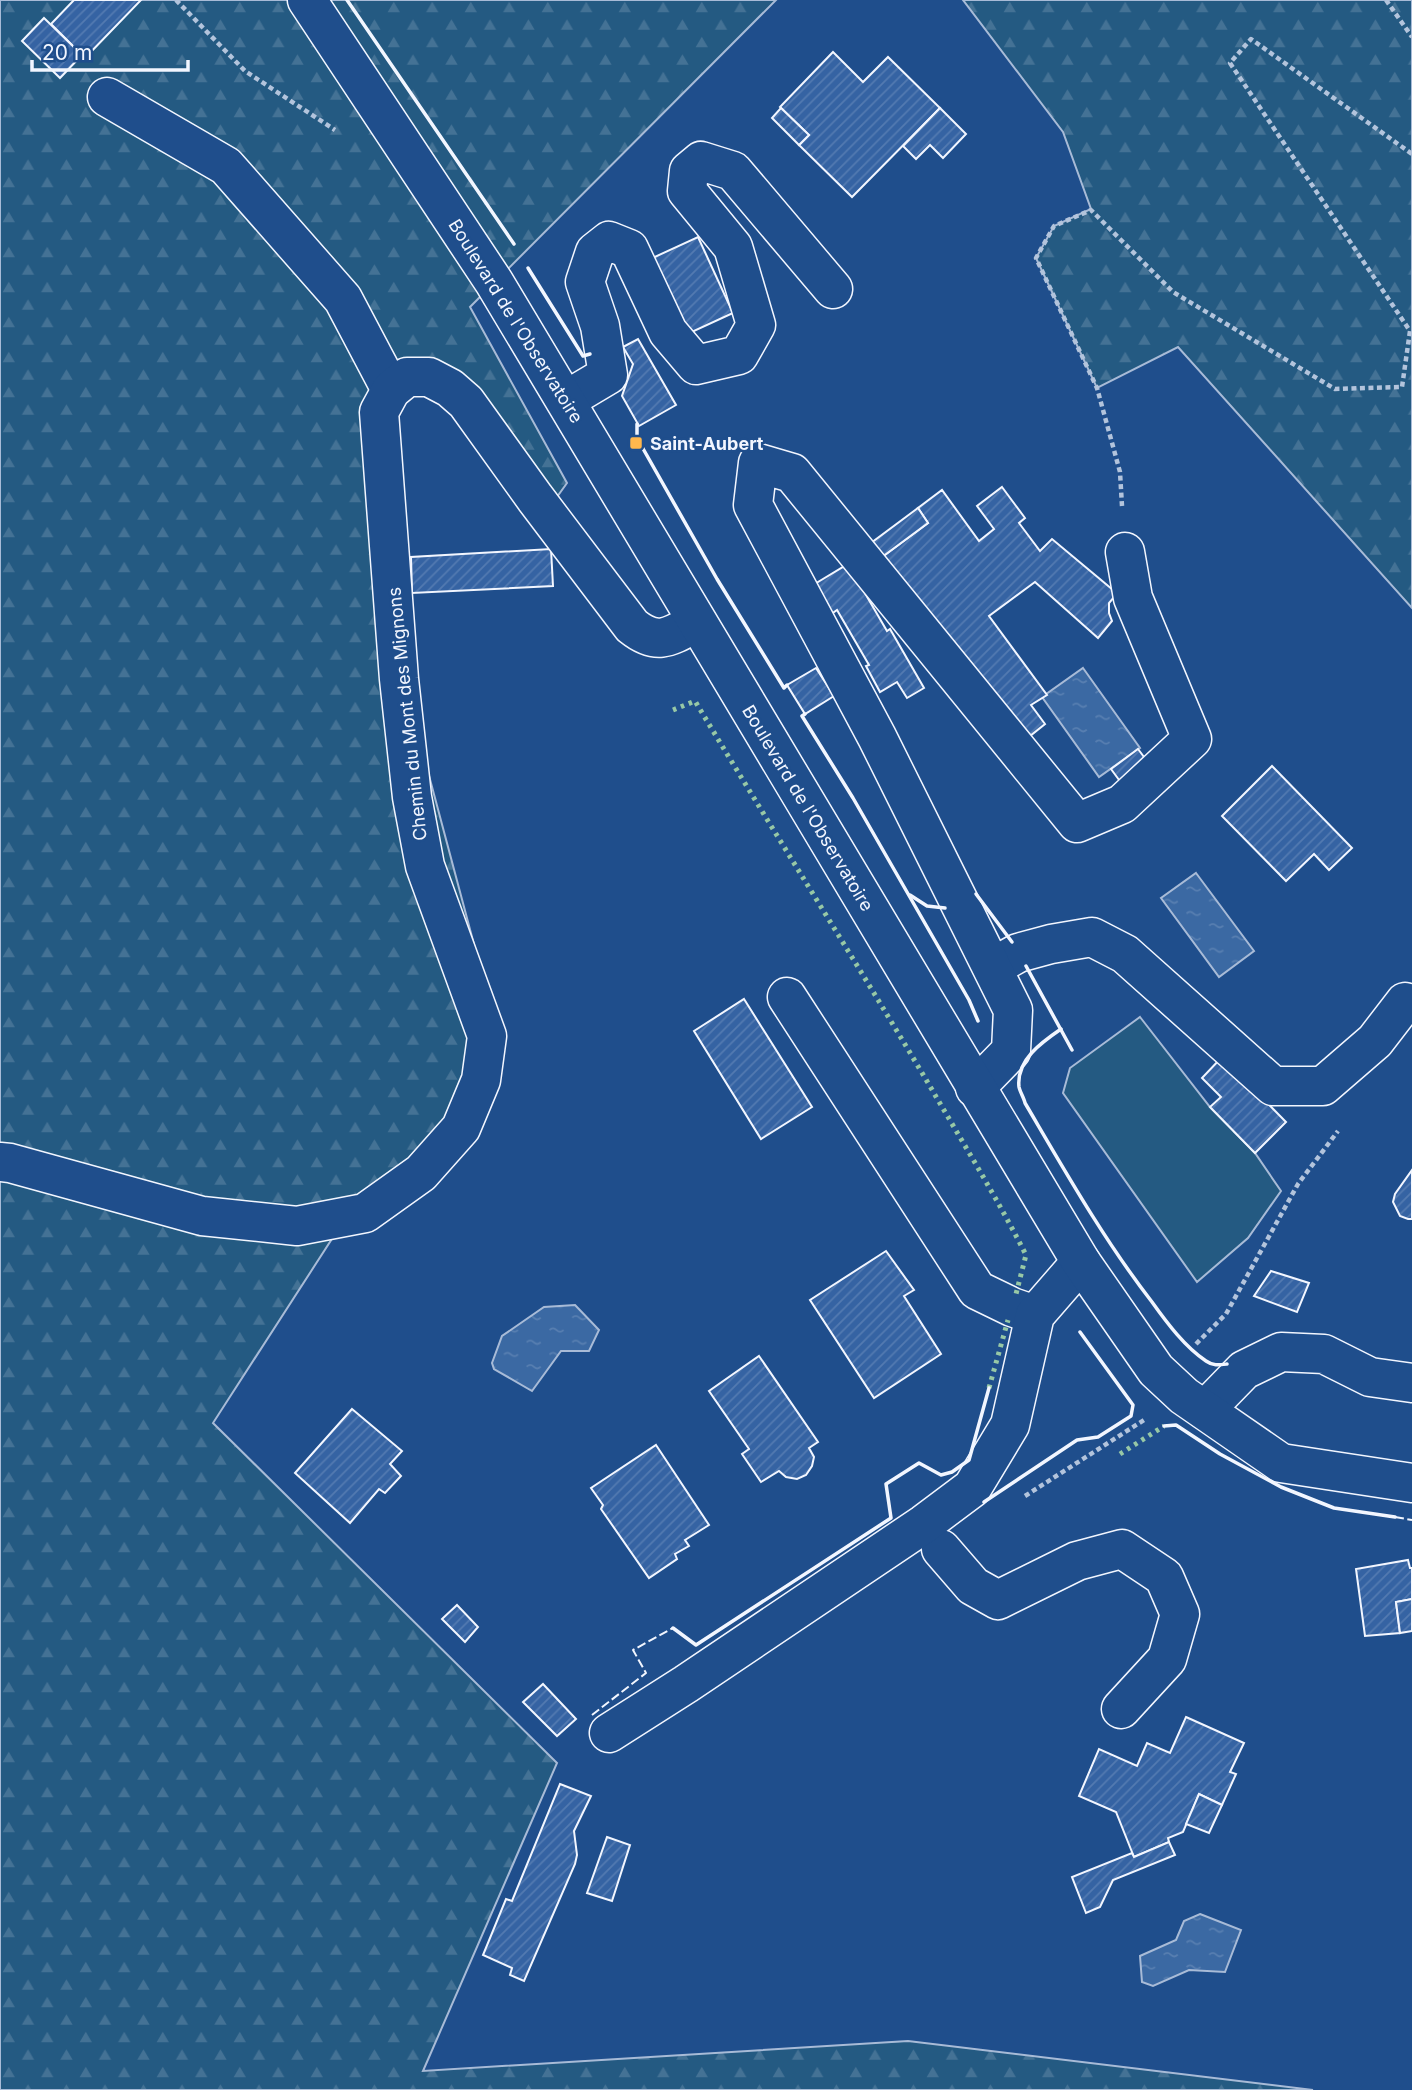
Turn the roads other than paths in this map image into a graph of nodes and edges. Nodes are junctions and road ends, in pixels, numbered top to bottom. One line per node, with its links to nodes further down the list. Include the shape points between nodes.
1 (307, 0): 5 (street, Boulevard de l'Observatoire, via 494,282)
2 (107, 97): 4 (street, via 226,166 344,299)
3 (833, 289): 5 (street, via 733,171 701,161 689,171 687,191 733,247 756,325 745,345 739,355 696,365 668,332 629,249 609,241 595,252 584,282 600,326 608,375)
4 (391, 390): 7 (street, via 407,377 429,377 466,401 632,626 645,637 667,638); 12 (street, Chemin du Mont des Mignons, via 379,412 412,797 425,866 487,1036 481,1080 461,1128 421,1174 365,1213 297,1226 202,1216)
5 (566, 400): 7 (street, Boulevard de l'Observatoire)
6 (1125, 552): 8 (street, via 1133,598 1192,739 1122,804 1077,823 792,473 758,463 753,505)
7 (696, 622): 11 (street, Boulevard de l'Observatoire)
8 (993, 967): 10 (street, via 1018,953 1092,937 1125,954 1273,1086 1323,1086 1374,1041); 11 (street, via 1013,1010 1011,1051)
9 (787, 998): 14 (street, via 977,1290)
10 (1405, 1002)
11 (975, 1088): 13 (street, Boulevard de l'Observatoire)
12 (0, 1162)
13 (1080, 1262): 14 (street); 16 (street, Boulevard de l'Observatoire, via 1156,1370)
14 (1034, 1315): 20 (street, via 1010,1426 972,1488)
15 (1412, 1383): 16 (street, via 1370,1377 1324,1354 1281,1352 1244,1370)
16 (1205, 1410): 17 (street, Boulevard de l'Observatoire, via 1281,1463)
17 (1412, 1483)
18 (941, 1549): 19 (street, via 973,1586 998,1600 1077,1561 1122,1549 1164,1577 1180,1614 1167,1659)
19 (1122, 1709)
20 (609, 1733)

